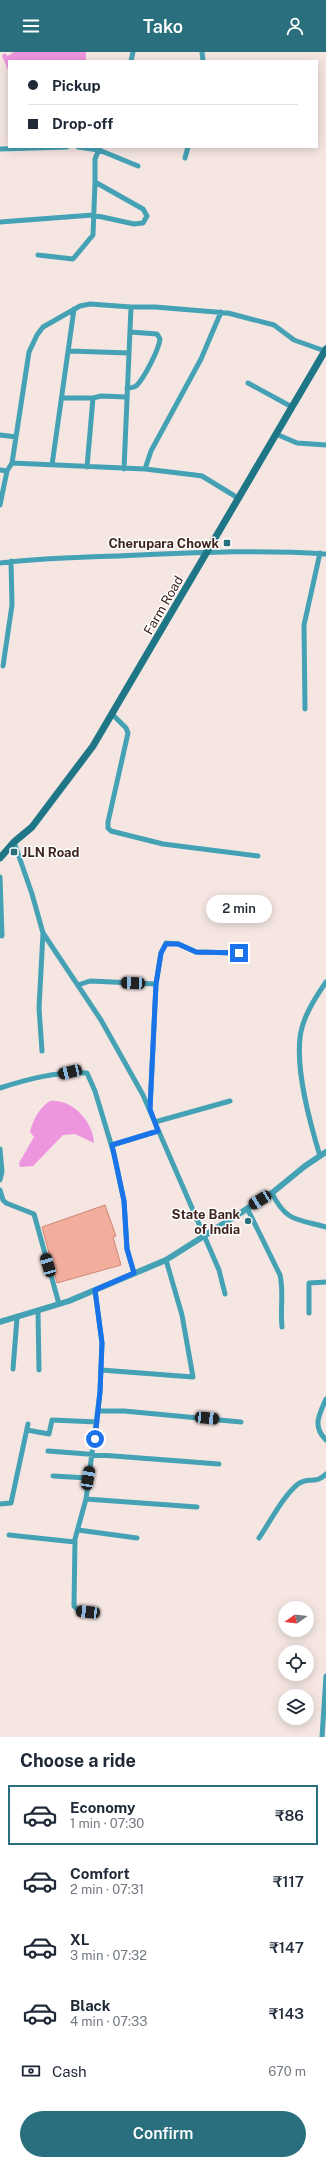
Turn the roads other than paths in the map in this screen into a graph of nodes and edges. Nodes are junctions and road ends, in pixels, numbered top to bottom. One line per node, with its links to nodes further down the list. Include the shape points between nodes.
1 (34, 148): 4 (street)
2 (88, 148): 5 (street)
3 (188, 148): 6 (street)
4 (0, 149)
5 (99, 149): 7 (street); 8 (street, via 95,159)
6 (185, 158)
7 (138, 166)
8 (94, 182): 9 (street); 9 (street, via 143,209 147,216 143,223 139,224)
9 (93, 215): 10 (street); 11 (street, via 93,235 76,257 70,259)
10 (0, 222)
11 (38, 255)
12 (131, 307): 13 (street, via 90,304); 14 (street); 15 (street)
13 (74, 309): 17 (street); 27 (street, via 43,327 37,335 30,352)
14 (221, 312): 16 (street, via 274,325 294,340); 33 (street, via 201,359 151,451)
15 (130, 332): 18 (street); 20 (street, via 157,334 160,338 141,380 135,387)
16 (325, 350): 24 (main road, Farm Road)
17 (69, 351): 18 (street); 22 (street)
18 (130, 353): 20 (street)
19 (248, 384): 24 (street)
20 (127, 388): 21 (street)
21 (126, 397): 23 (street); 32 (street)
22 (62, 398): 23 (street); 30 (street)
23 (92, 398): 31 (street)
24 (292, 407): 26 (main road, Farm Road)
25 (0, 434): 27 (street)
26 (276, 434): 28 (street, via 297,442); 36 (main road, Farm Road)
27 (16, 437): 29 (street)
28 (326, 445)
29 (12, 463): 30 (street); 35 (street)
30 (52, 465): 31 (street)
31 (87, 467): 32 (street)
32 (124, 469): 33 (street)
33 (145, 469): 36 (street, via 202,476)
34 (0, 470): 35 (street)
35 (7, 471): 37 (street)
36 (238, 498): 38 (main road, Farm Road)
37 (0, 505)
38 (208, 551): 39 (street); 40 (street); 44 (main road, Farm Road)
39 (323, 553): 43 (street, via 304,625)
40 (11, 561): 41 (street); 42 (street, via 12,605)
41 (0, 563)
42 (3, 666)
43 (305, 708)
44 (112, 714): 45 (main road, Farm Road, via 93,746 32,827); 46 (street, via 128,733 108,828 163,844)
45 (14, 842): 47 (main road, Farm Road); 49 (street)
46 (258, 856)
47 (0, 858)
48 (0, 877): 50 (street)
49 (43, 933): 53 (street); 55 (street, via 40,1008)
50 (2, 936)
51 (239, 953): 52 (street, via 196,952 178,944 166,944 160,958)
52 (156, 984): 53 (street, via 90,981); 58 (street)
53 (78, 985): 58 (street, via 123,1058)
54 (325, 985): 64 (street, via 306,1018 300,1038 306,1101)
55 (42, 1051)
56 (0, 1088): 61 (street, via 70,1072 87,1073)
57 (230, 1101): 59 (street)
58 (150, 1109): 59 (street)
59 (155, 1122): 60 (street)
60 (158, 1131): 61 (street); 70 (street)
61 (112, 1145): 72 (street, via 124,1201 127,1249)
62 (0, 1149): 65 (street)
63 (326, 1152): 64 (street)
64 (320, 1156): 67 (street)
65 (0, 1180)
66 (0, 1190): 76 (street, via 6,1203 34,1214)
67 (272, 1193): 68 (street); 69 (street, via 285,1214)
68 (247, 1208): 70 (street); 81 (street, via 280,1275 283,1286 280,1309)
69 (326, 1227)
70 (204, 1235): 71 (street); 75 (street, via 219,1270)
71 (166, 1260): 72 (street); 84 (street, via 182,1315 193,1377)
72 (134, 1273): 74 (street)
73 (326, 1282): 78 (street, via 309,1283)
74 (95, 1290): 76 (street); 84 (street, via 102,1343)
75 (225, 1294)
76 (59, 1304): 77 (street)
77 (38, 1312): 79 (street); 83 (street)
78 (309, 1313)
79 (17, 1318): 80 (street); 82 (street)
80 (0, 1322)
81 (282, 1327)
82 (13, 1369)
83 (39, 1370)
84 (101, 1370): 86 (street)
85 (326, 1399): 89 (street, via 317,1422 318,1430)
86 (98, 1412): 87 (street); 88 (street, via 124,1411)
87 (97, 1422): 91 (street); 97 (street, via 52,1420 49,1434 27,1427 12,1503)
88 (241, 1422)
89 (326, 1440)
90 (48, 1451): 91 (street)
91 (92, 1455): 92 (street); 95 (street)
92 (220, 1464)
93 (326, 1474): 102 (street, via 319,1480 304,1480 289,1492)
94 (53, 1476): 95 (street)
95 (88, 1478): 96 (street)
96 (86, 1499): 98 (street); 99 (street)
97 (0, 1504)
98 (197, 1507)
99 (78, 1530): 101 (street); 103 (street)
100 (9, 1535): 103 (street)
101 (137, 1538)
102 (259, 1538)
103 (75, 1542): 104 (street, via 74,1606 79,1611)
104 (97, 1612)
105 (326, 1676): 106 (street)
106 (322, 1737)

